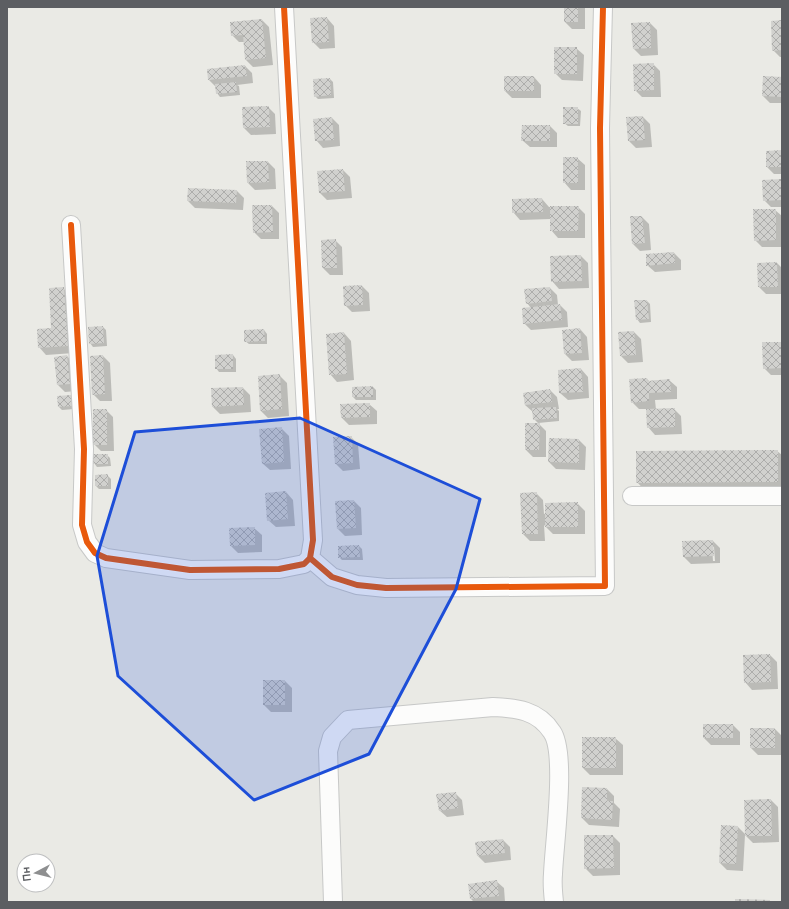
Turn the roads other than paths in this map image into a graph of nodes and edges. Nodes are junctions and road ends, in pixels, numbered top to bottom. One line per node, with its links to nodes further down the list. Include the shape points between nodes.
1 (284, 7): 6 (street, via 313,540)
2 (603, 7): 6 (street, via 600,136 605,586 386,588 357,585 332,576)
3 (71, 225): 6 (street, via 84,450 82,525 87,542 96,553 106,558 190,570 279,569 304,564)
4 (632, 496): 5 (street)
5 (782, 496)
6 (310, 558)
7 (333, 902): 8 (street, via 328,752 332,737 348,720 493,707 530,712 553,732 558,750 559,775 553,876)
8 (554, 902)

